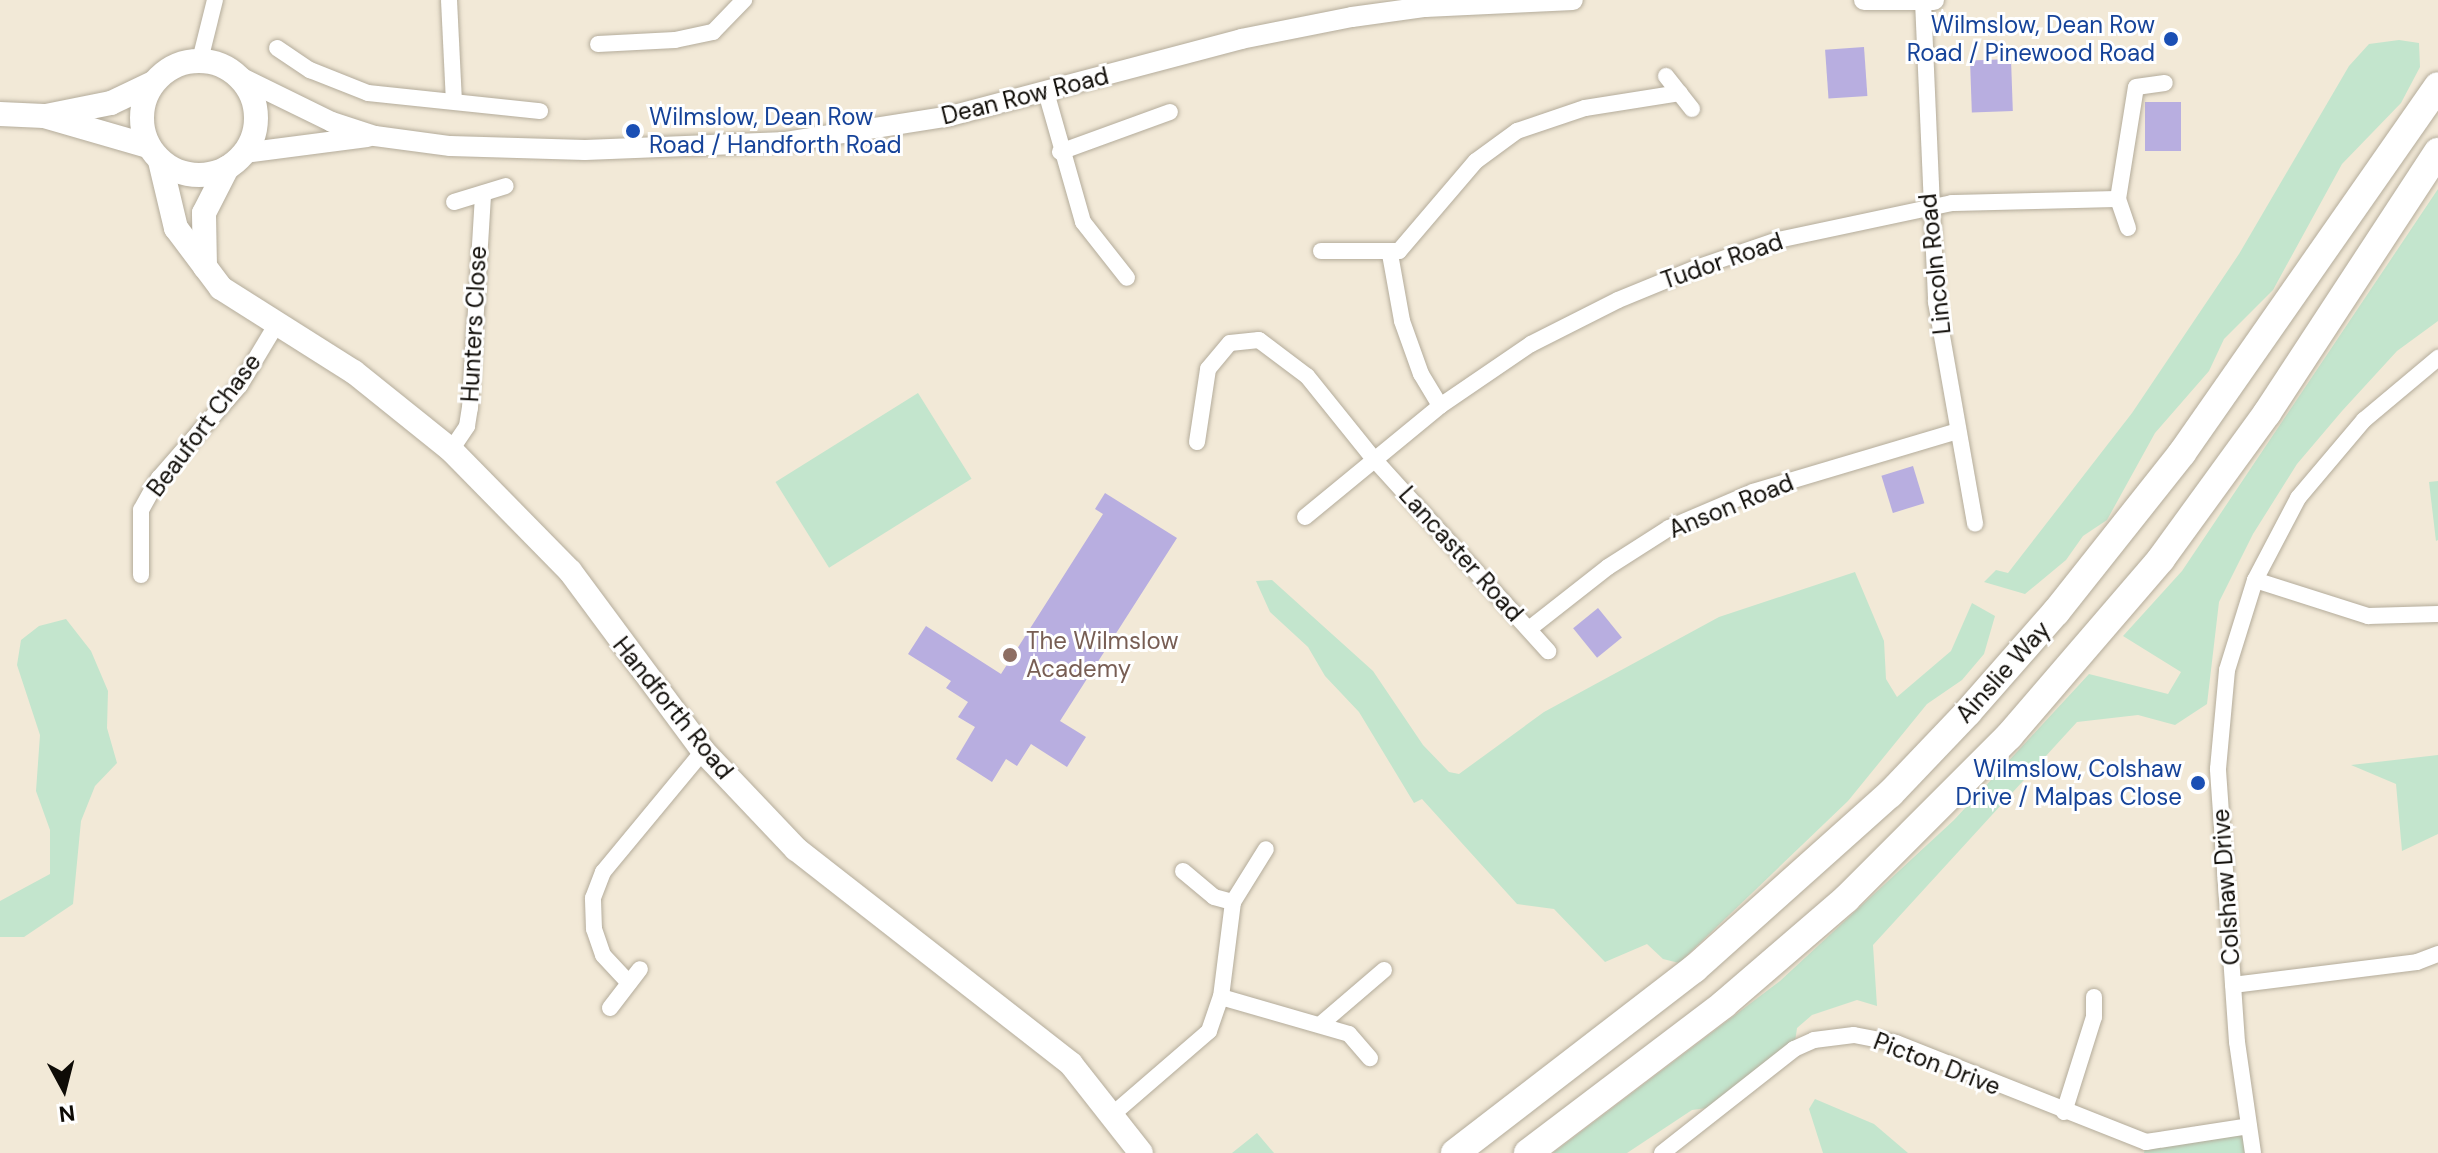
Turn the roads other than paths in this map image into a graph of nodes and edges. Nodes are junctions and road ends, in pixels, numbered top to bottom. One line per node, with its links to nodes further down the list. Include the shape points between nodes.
1 (215, 0): 10 (street)
2 (449, 0): 18 (street)
3 (744, 0): 8 (street, via 713,32 675,40)
4 (1573, 0): 16 (street, Dean Row Road, via 1425,7 1352,17 1241,39)
5 (1864, 0): 7 (street)
6 (1934, 0): 7 (street)
7 (1923, 1): 33 (street, Lincoln Road)
8 (598, 44)
9 (277, 48): 18 (street, via 310,70 368,93)
10 (200, 60): 12 (main road); 13 (main road, via 181,63)
11 (1666, 76): 17 (street)
12 (240, 77): 24 (street, Dean Row Road, via 332,122); 28 (main road, via 257,118)
13 (153, 83): 23 (main road, via 111,103); 27 (main road, via 141,114)
14 (2165, 83): 31 (street, via 2136,87)
15 (2438, 86): 72 (highway, Ainslie Way, via 2173,465 1968,712 1890,794 1694,969)
16 (1046, 92): 24 (street, Dean Row Road, via 950,116 786,142 585,150 450,146); 25 (street)
17 (1680, 93): 19 (street); 36 (street, via 1585,108 1517,131 1476,161 1409,243)
18 (454, 101): 20 (street)
19 (1692, 109)
20 (540, 111)
21 (1170, 112): 25 (street)
22 (0, 114): 23 (main road)
23 (44, 116): 27 (main road)
24 (375, 136): 28 (street, Dean Row Road)
25 (1060, 152): 38 (street, via 1083,222)
26 (2438, 152): 73 (highway, Ainslie Way, via 2267,413 2161,559 2009,736 1846,899 1724,1004)
27 (154, 153): 28 (main road, via 189,175); 37 (main road, Handforth Road, via 176,228)
28 (236, 160): 37 (main road, via 204,213)
29 (506, 186): 30 (street)
30 (483, 193): 32 (street); 44 (street, Hunters Close, via 470,408 467,426)
31 (2118, 199): 33 (street, Tudor Road); 34 (street)
32 (454, 202)
33 (1928, 207): 41 (street, Tudor Road, via 1778,240 1631,294 1531,344); 42 (street, Lincoln Road, via 1936,302)
34 (2128, 228)
35 (1321, 251): 36 (street)
36 (1390, 254): 41 (street, via 1402,321 1421,374)
37 (205, 267): 39 (main road, Handforth Road, via 221,288)
38 (1127, 278)
39 (276, 325): 44 (main road, Handforth Road, via 354,372); 48 (street, Beaufort Chase, via 240,385 159,478 141,510)
40 (2438, 358): 49 (street, Colshaw Drive, via 2394,391 2323,466 2298,498)
41 (1440, 406): 45 (street, Tudor Road)
42 (1958, 431): 47 (street, Lincoln Road); 51 (street, Anson Road, via 1753,492 1669,528 1608,567)
43 (1197, 442): 45 (street, via 1208,369 1230,343 1259,340 1307,376)
44 (451, 450): 53 (main road, Handforth Road, via 570,571)
45 (1373, 458): 46 (street, Tudor Road); 51 (street, Lancaster Road)
46 (1305, 517)
47 (1975, 524)
48 (141, 575)
49 (2255, 580): 50 (street, via 2368,616); 61 (street, Colshaw Drive, via 2227,670 2219,732)
50 (2438, 614)
51 (1529, 629): 52 (street, Lancaster Road)
52 (1548, 651)
53 (703, 751): 60 (street, via 603,872 593,898 594,929 603,955); 68 (main road, Handforth Road, via 796,849 1071,1064)
54 (1266, 849): 56 (street)
55 (1183, 871): 56 (street, via 1207,892)
56 (1233, 902): 62 (street)
57 (2438, 954): 61 (street, via 2417,962)
58 (640, 969): 60 (street)
59 (1384, 970): 65 (street)
60 (629, 983): 64 (street)
61 (2233, 985): 69 (street, Colshaw Drive)
62 (1221, 997): 65 (street); 68 (street, via 1209,1031 1194,1049)
63 (2094, 997): 67 (street, via 2094,1017)
64 (610, 1008)
65 (1321, 1024): 66 (street, via 1349,1034)
66 (1370, 1058)
67 (2064, 1112): 70 (street, Picton Drive); 74 (street, Picton Drive, via 1881,1038 1832,1037 1794,1049)
68 (1113, 1114): 71 (main road, Handforth Road)
69 (2249, 1126): 70 (street, Picton Drive); 75 (street, Colshaw Drive)
70 (2145, 1148)
71 (1141, 1153)
72 (1455, 1153)
73 (1528, 1153)
74 (1662, 1153)
75 (2253, 1153)

